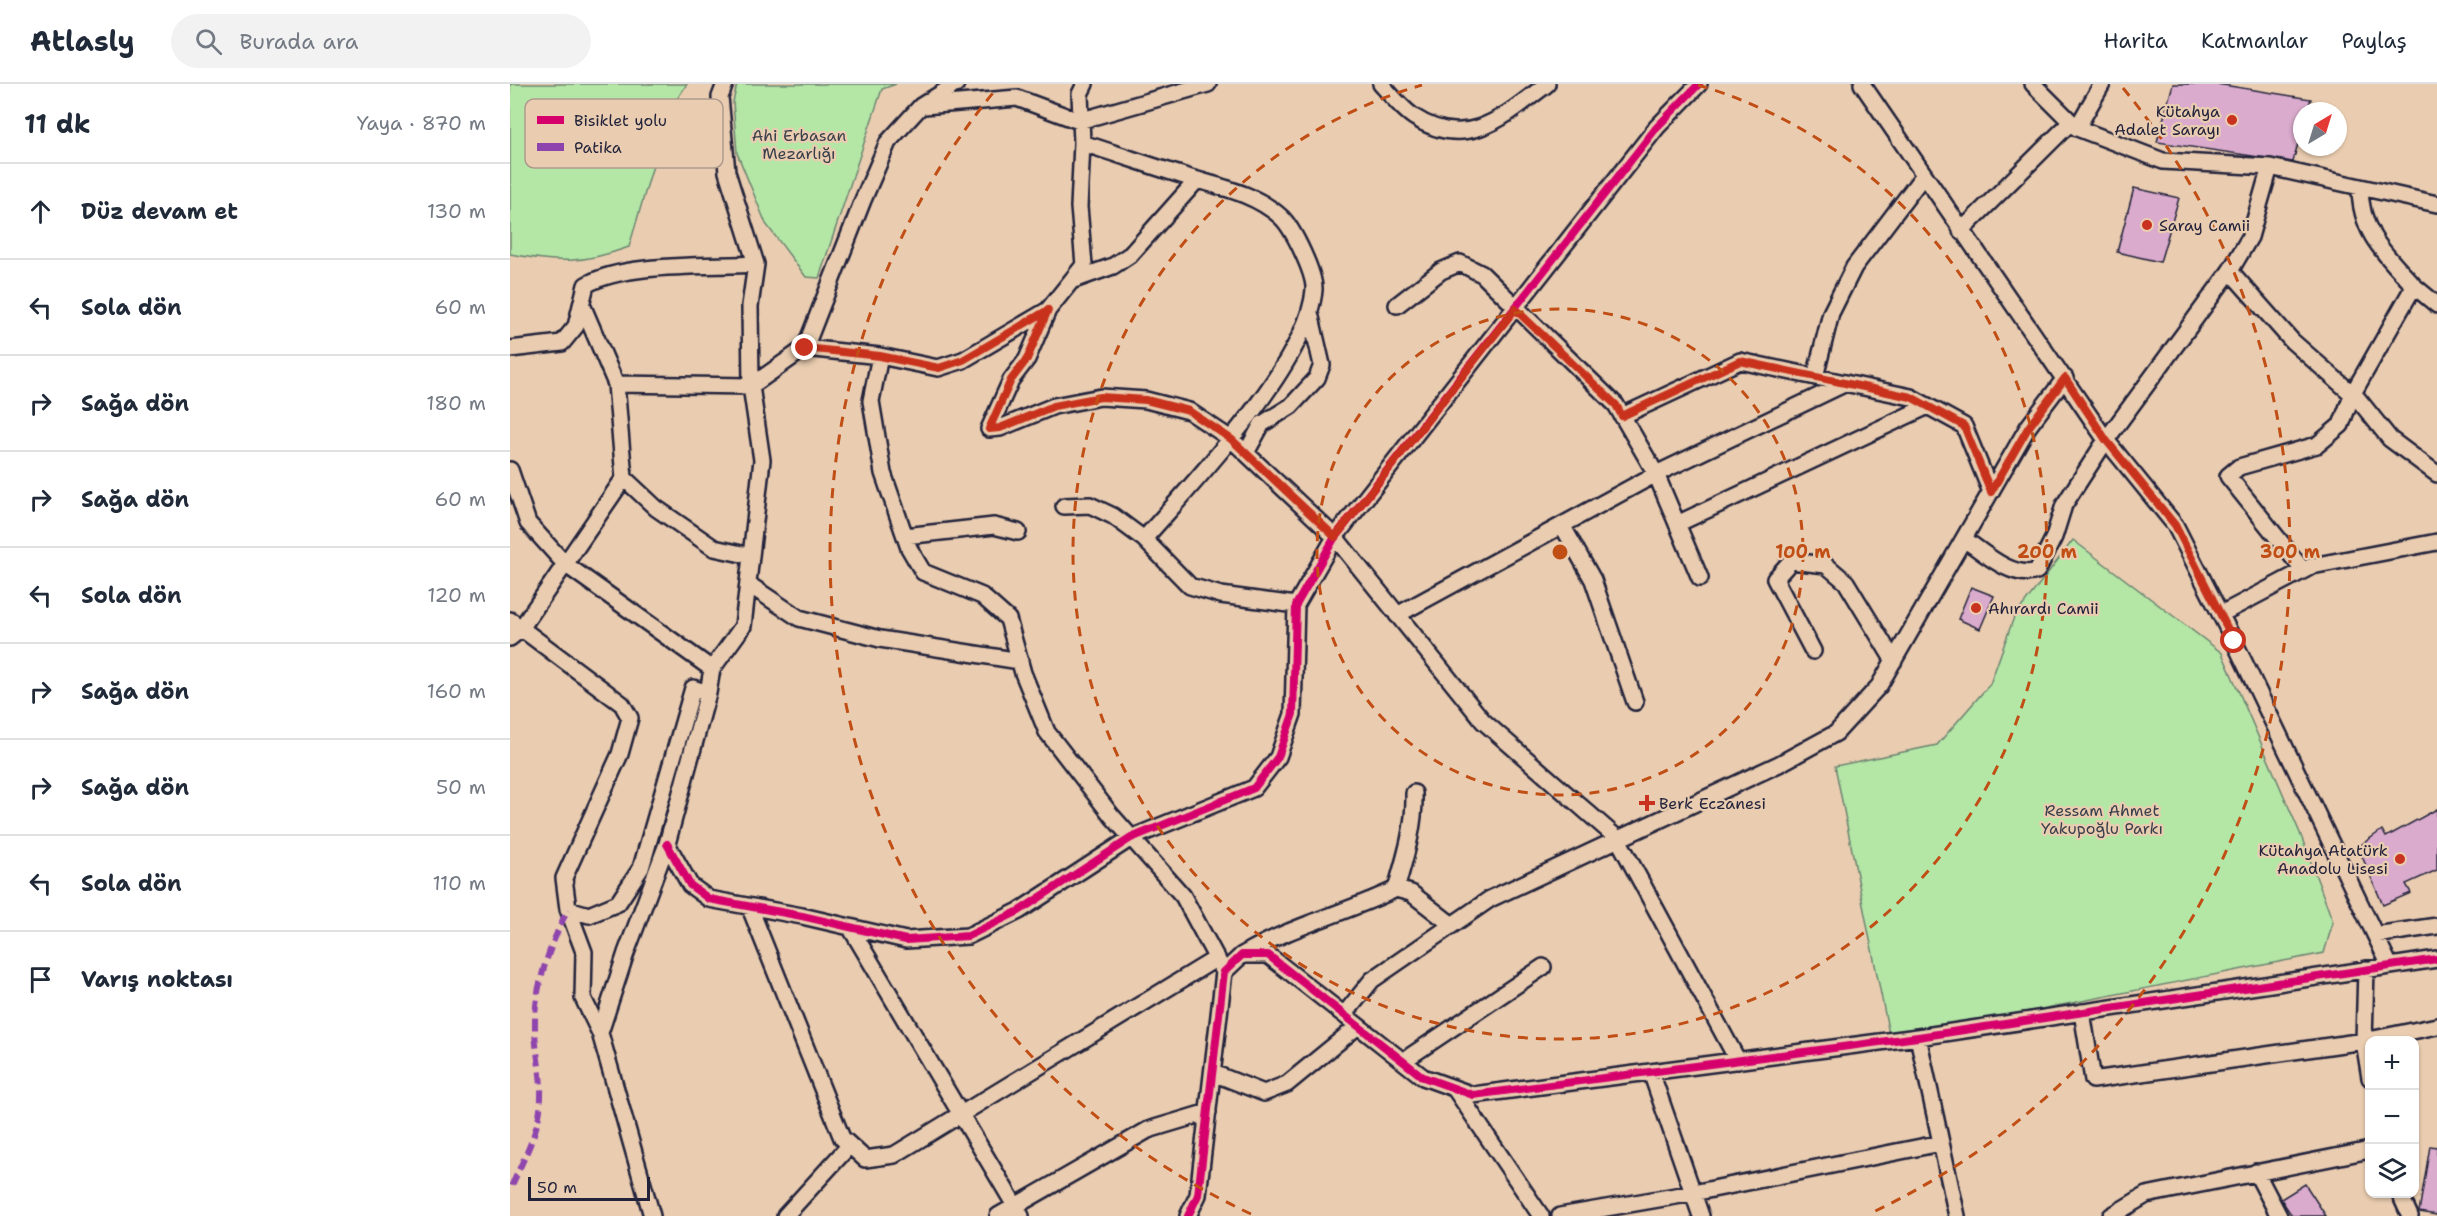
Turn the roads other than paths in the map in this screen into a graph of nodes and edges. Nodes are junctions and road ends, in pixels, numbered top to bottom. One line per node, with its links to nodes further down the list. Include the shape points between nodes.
1 (724, 84): 11 (street)
2 (956, 84): 12 (street)
3 (1085, 84): 13 (street, via 1080,94)
4 (1208, 84): 13 (street)
5 (1381, 84): 6 (street, via 1414,117 1442,130 1460,133 1475,131)
6 (1547, 84)
7 (1698, 84): 30 (street, via 1657,127)
8 (1862, 84): 18 (street)
9 (2033, 84): 14 (street)
10 (2102, 84): 14 (street)
11 (720, 99)
12 (921, 106): 13 (street, via 1017,98); 33 (street, via 888,142)
13 (1080, 122): 16 (street)
14 (2074, 125): 17 (street, via 2163,161); 22 (street)
15 (723, 129): 23 (street, via 727,172)
16 (1082, 142): 19 (street); 25 (street, via 1079,207 1084,265)
17 (2270, 167): 20 (street); 24 (street, via 2250,237)
18 (1923, 176): 22 (street); 36 (street, via 1854,267 1831,313)
19 (1197, 180): 25 (street, via 1131,254 1113,266); 32 (street, via 1246,195 1282,217 1301,248 1314,288)
20 (2360, 187): 21 (street); 26 (street, via 2360,209 2374,242)
21 (2437, 204)
22 (1961, 231): 37 (street)
23 (756, 264): 29 (street, via 632,271 600,277 586,285); 40 (street, via 750,306)
24 (2230, 271): 41 (street, via 2292,341); 45 (street)
25 (1071, 281): 31 (street)
26 (2414, 286): 28 (street); 41 (street)
27 (1397, 305): 30 (street, via 1441,270 1460,263 1482,274)
28 (2437, 305)
29 (583, 307): 34 (street, via 576,326 562,343); 39 (street)
30 (1515, 309): 43 (street, via 1616,405); 57 (street)
31 (1048, 310): 35 (street, via 963,360 939,368); 44 (street, via 989,429 1054,406 1101,397 1146,400 1189,411)
32 (1310, 312): 44 (street, via 1292,353); 46 (street, via 1322,365 1317,378 1291,406 1262,424)
33 (805, 348): 35 (street); 40 (street)
34 (510, 349)
35 (880, 356): 56 (street, via 871,401 883,473)
36 (1815, 376): 38 (street); 43 (street, via 1740,361)
37 (2065, 378): 45 (street); 51 (street, via 2028,428)
38 (1845, 383): 42 (street, via 1911,397); 48 (street)
39 (616, 384): 40 (street); 50 (street)
40 (751, 386): 61 (street, via 762,460)
41 (2352, 394): 49 (street, via 2390,439); 63 (street, via 2341,425 2317,445 2240,467 2228,476)
42 (1928, 406): 51 (street, via 1964,426); 53 (street)
43 (1622, 416): 48 (street)
44 (1231, 439): 46 (street); 58 (street)
45 (2106, 440): 59 (street, via 2064,505 2037,571 2028,575 2014,571); 67 (street, via 2175,525)
46 (1246, 453): 57 (street)
47 (510, 471): 62 (street, via 528,523)
48 (1656, 474): 53 (street); 54 (street)
49 (2437, 474)
50 (624, 478): 61 (street, via 656,508 714,548); 62 (street)
51 (1991, 492): 59 (street)
52 (1064, 506): 58 (street, via 1090,505)
53 (1677, 524): 64 (street)
54 (1562, 525): 68 (street); 75 (street, via 1593,580)
55 (1018, 532): 56 (street, via 994,526)
56 (905, 536): 71 (street, via 922,572 982,596 1008,620)
57 (1335, 537): 66 (street); 68 (street)
58 (1144, 539): 66 (street, via 1190,586 1221,595)
59 (1964, 540): 72 (street)
60 (2437, 542): 63 (street)
61 (751, 556): 65 (street)
62 (565, 564): 69 (street); 73 (street)
63 (2303, 570): 67 (street)
64 (1700, 578)
65 (748, 584): 71 (street, via 800,618 880,639); 73 (street, via 743,626)
66 (1296, 605): 77 (street, via 1293,714 1278,757 1254,788)
67 (2221, 614): 86 (street)
68 (1397, 615): 78 (street, via 1483,721)
69 (513, 629): 81 (street, via 622,704 630,718 620,754 564,878)
70 (1813, 651): 72 (street, via 1775,579 1791,561 1826,565 1846,582)
71 (1020, 661): 77 (street, via 1047,732)
72 (1894, 661): 78 (street, via 1879,686 1836,733)
73 (712, 669): 74 (street)
74 (708, 693): 79 (street); 81 (street, via 693,688 641,868 618,903 589,915)
75 (1635, 702)
76 (1414, 794): 80 (street, via 1406,855)
77 (1131, 838): 85 (street, via 1019,912 969,936 906,940); 89 (street, via 1183,896)
78 (1618, 839): 83 (street, via 1490,899); 102 (street)
79 (667, 844): 82 (street, via 690,885 709,899); 97 (street)
80 (1396, 889): 83 (street, via 1411,893); 87 (street, via 1273,937)
81 (568, 909): 97 (street, via 584,952 583,999)
82 (750, 909): 85 (street); 109 (street, via 842,1138)
83 (1452, 925): 94 (street, via 1372,980)
84 (2437, 926): 86 (street)
85 (850, 927): 107 (street)
86 (2375, 935): 90 (street)
87 (1242, 955): 89 (street); 94 (street, via 1268,955)
88 (2437, 959): 90 (street)
89 (1221, 965): 104 (street); 107 (street)
90 (2390, 966): 92 (street)
91 (1544, 967): 101 (street)
92 (2366, 969): 93 (street); 99 (street)
93 (2082, 1012): 98 (street); 99 (street, via 2093,1080)
94 (1344, 1015): 95 (street)
95 (1358, 1026): 101 (street); 104 (street, via 1287,1084 1264,1094)
96 (2437, 1026): 99 (street)
97 (600, 1033): 116 (street)
98 (1918, 1037): 102 (street); 108 (street)
99 (2364, 1041): 100 (street)
100 (2365, 1047)
101 (1403, 1061): 105 (street, via 1423,1077)
102 (1738, 1061): 103 (street)
103 (1651, 1072): 105 (street, via 1473,1095); 112 (street)
104 (1213, 1073): 106 (street)
105 (1455, 1089): 119 (street)
106 (1208, 1112): 114 (street, via 1148,1130); 115 (street, via 1198,1195)
107 (961, 1114): 109 (street, via 894,1155 865,1160); 114 (street)
108 (1941, 1143): 112 (street); 122 (street)
109 (849, 1146): 117 (street)
110 (2365, 1151): 111 (street)
111 (2256, 1172): 123 (street, via 2146,1195); 124 (street)
112 (1693, 1193): 120 (street); 121 (street)
113 (2402, 1198): 125 (street)
114 (1017, 1210): 118 (street)
115 (1192, 1213)
116 (652, 1216)
117 (785, 1216)
118 (998, 1216)
119 (1541, 1216)
120 (1560, 1216)
121 (1701, 1216)
122 (1957, 1216)
123 (2111, 1216)
124 (2279, 1216)
125 (2410, 1216)

